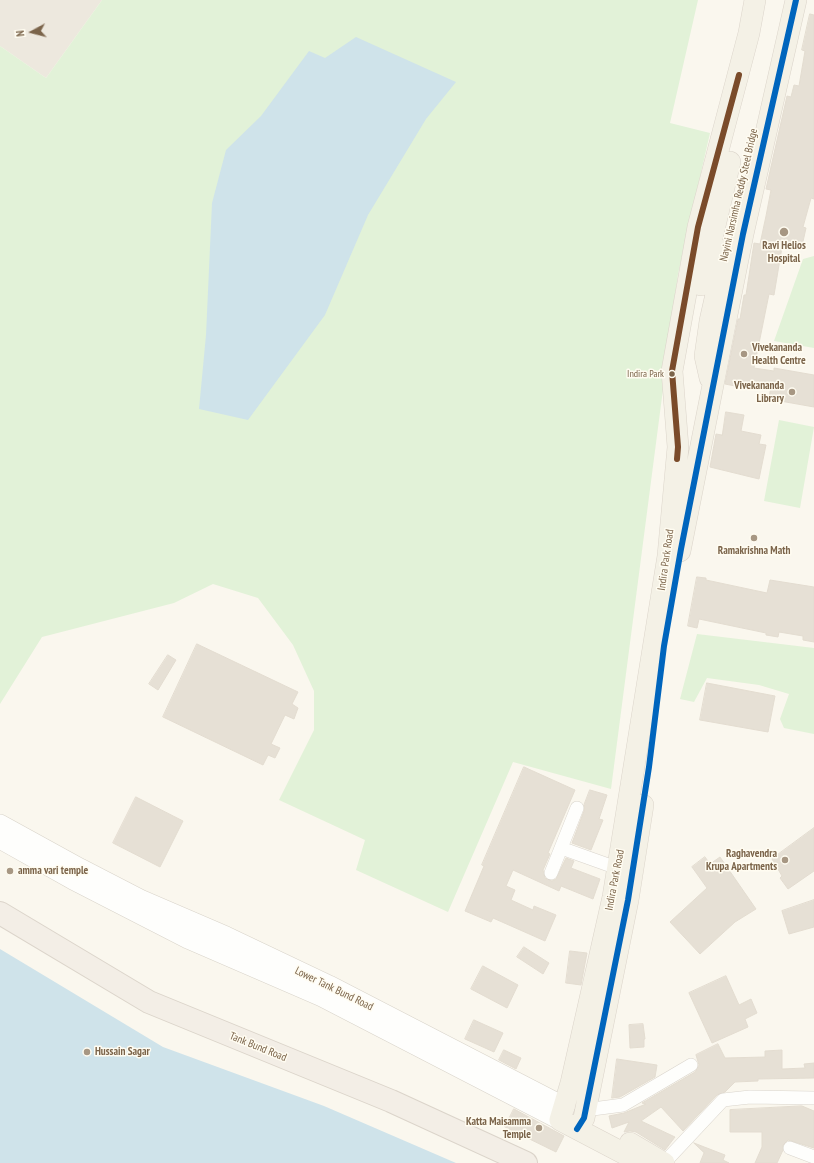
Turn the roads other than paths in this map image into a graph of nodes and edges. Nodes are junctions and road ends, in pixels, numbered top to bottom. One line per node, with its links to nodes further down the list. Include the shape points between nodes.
1 (747, 0): 6 (main road)
2 (755, 0): 6 (main road, Indira Park Road)
3 (770, 0): 7 (main road, Nayini Narsimha Reddy Steel Bridge)
4 (784, 0): 7 (main road, Nayini Narsimha Reddy Steel Bridge)
5 (796, 0): 9 (main road, Indira Park Road, via 743,234)
6 (749, 33): 8 (main road, Indira Park Road, via 698,227)
7 (699, 330): 8 (main road, Nayini Narsimha Reddy Steel Bridge); 9 (main road, Nayini Narsimha Reddy Steel Bridge)
8 (672, 371): 14 (main road, Indira Park Road, via 678,447 668,556)
9 (713, 390): 20 (main road, Indira Park Road, via 666,638 628,900)
10 (577, 808): 13 (street)
11 (0, 824): 20 (main road, Lower Tank Bund Road, via 140,899 226,936 329,986)
12 (0, 839): 20 (main road, Lower Tank Bund Road, via 188,939 322,997)
13 (561, 848): 14 (street); 15 (street)
14 (618, 868): 20 (main road, Indira Park Road)
15 (551, 873)
16 (0, 913): 24 (highway, Tank Bund Road, via 149,1002 391,1102)
17 (0, 926): 23 (highway, via 103,989 184,1033 313,1081)
18 (691, 1065): 20 (street, via 623,1105)
19 (814, 1098): 26 (street, via 750,1097 723,1100)
20 (574, 1117): 25 (main road, Lower Tank Bund Road); 26 (main road, Lower Tank Bund Road)
21 (790, 1148): 22 (street)
22 (814, 1157)
23 (498, 1163)
24 (526, 1163)
25 (642, 1163)
26 (664, 1163)

